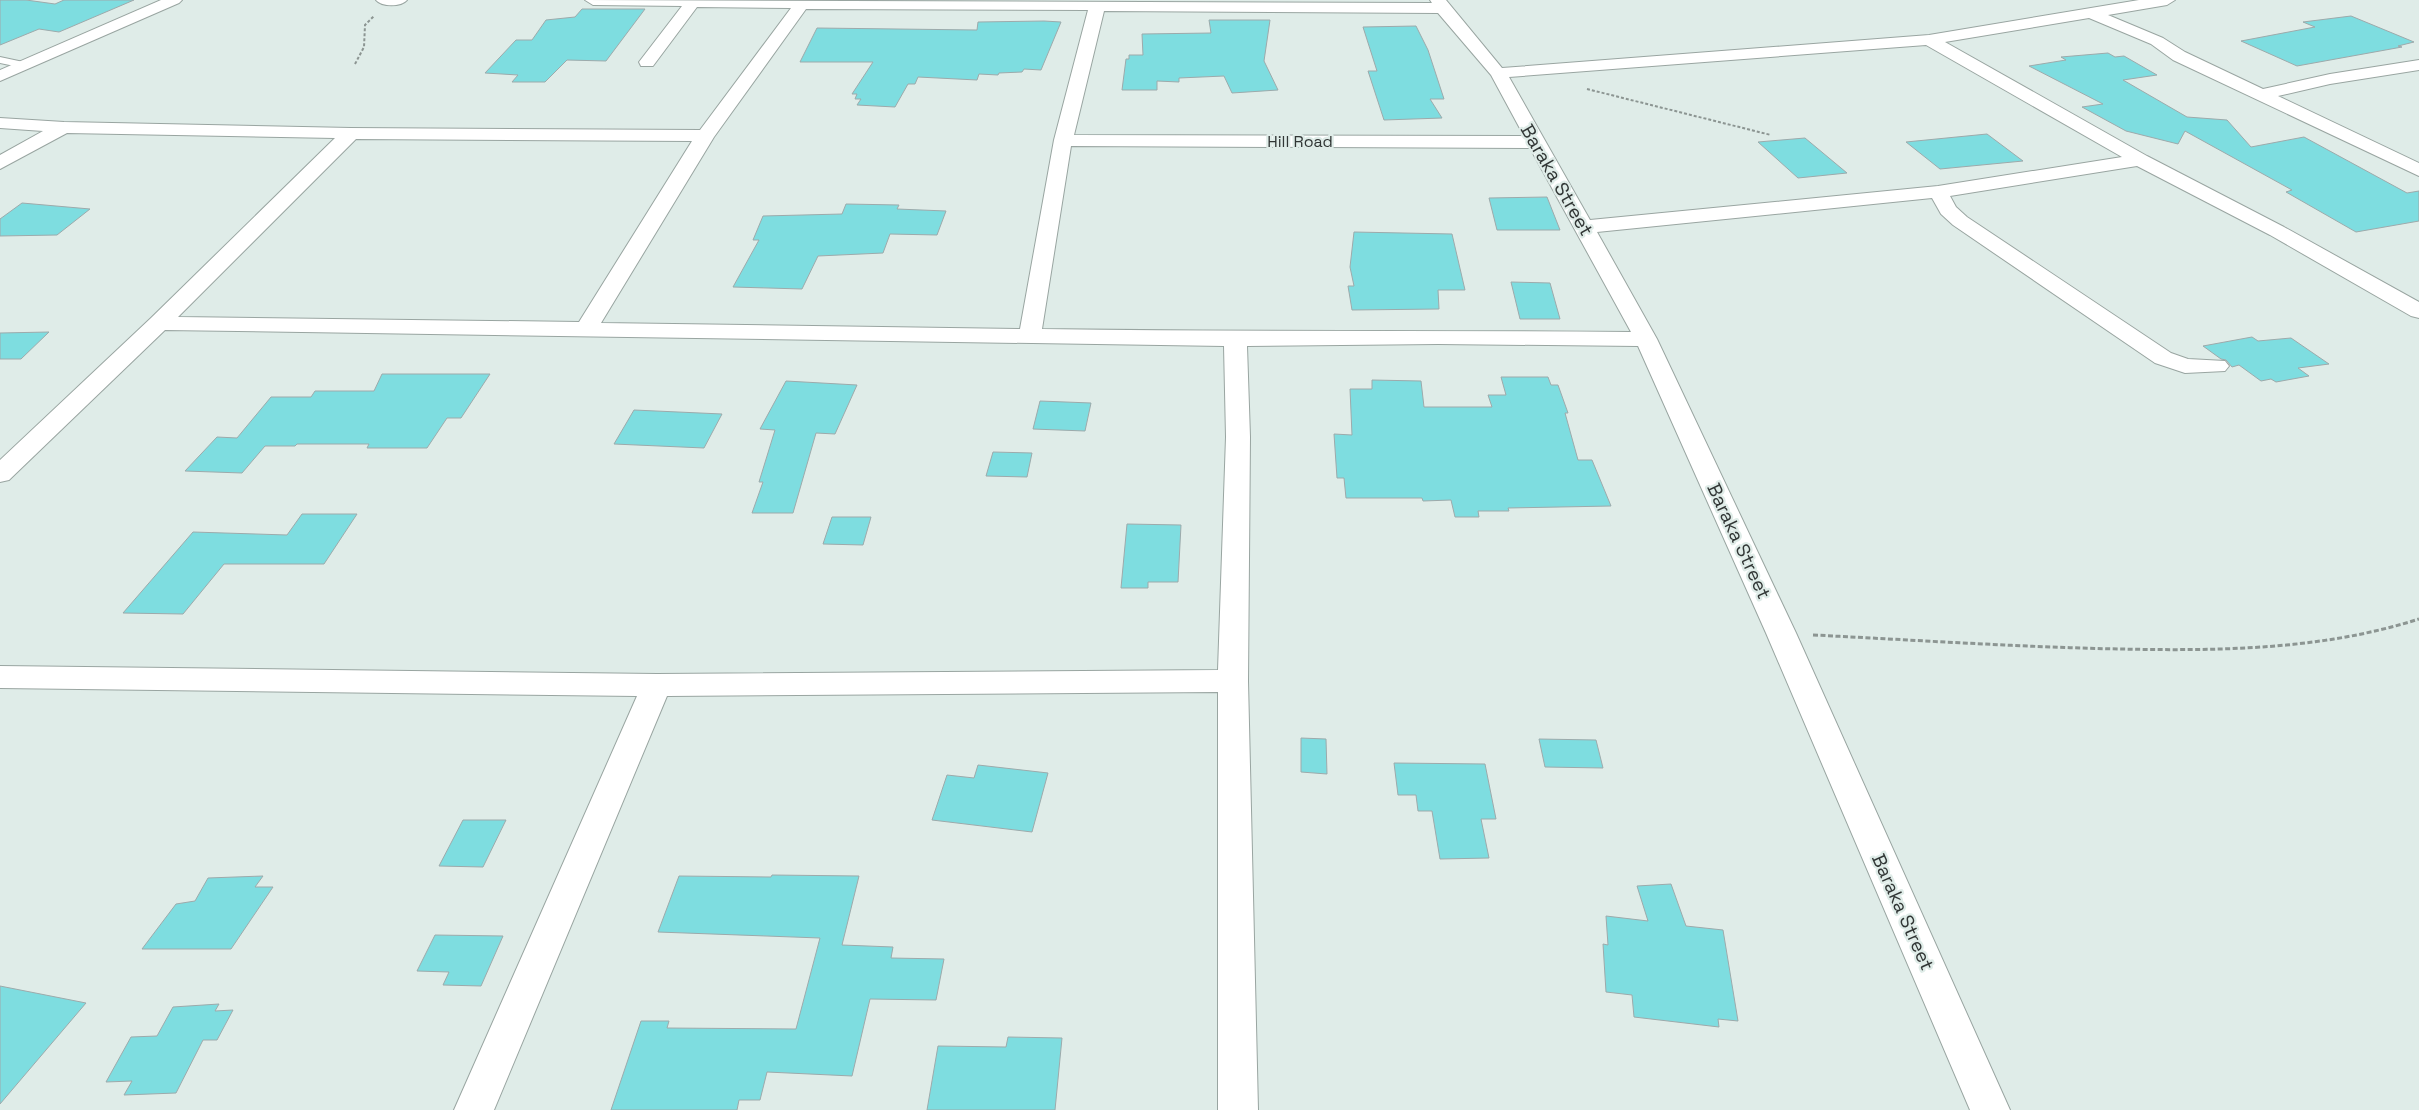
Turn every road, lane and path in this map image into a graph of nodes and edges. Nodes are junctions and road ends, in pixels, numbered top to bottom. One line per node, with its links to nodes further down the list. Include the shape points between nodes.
1 (174, 0): 17 (street)
2 (384, 0): 3 (street)
3 (390, 0): 4 (street); 15 (path, via 365,25 364,47)
4 (399, 0)
5 (593, 0): 7 (street)
6 (2167, 0): 11 (street)
7 (693, 2): 8 (street); 14 (street)
8 (802, 4): 10 (street); 25 (street)
9 (1440, 4): 10 (street); 18 (street, Baraka Street)
10 (1097, 6): 27 (street)
11 (2091, 13): 12 (street); 21 (street, via 2158,41 2179,56)
12 (1928, 40): 18 (street); 29 (street)
13 (0, 60): 17 (lane)
14 (647, 62)
15 (355, 64)
16 (2419, 64): 21 (street)
17 (24, 65): 19 (street)
18 (1498, 73): 28 (street, Baraka Street)
19 (0, 76)
20 (1579, 87): 26 (path, via 1633,98)
21 (2261, 95): 31 (street)
22 (0, 123): 23 (street)
23 (64, 127): 24 (street); 30 (street)
24 (351, 133): 25 (street); 35 (street)
25 (705, 136): 36 (street)
26 (1771, 136)
27 (1063, 140): 28 (street, Hill Road); 37 (street)
28 (1536, 142): 33 (street, Baraka Street)
29 (2140, 160): 32 (street); 34 (street, via 2277,231)
30 (0, 163)
31 (2419, 170)
32 (1938, 192): 33 (street); 40 (street, via 1948,210 1960,221 2163,358 2185,366)
33 (1585, 227): 38 (street, Baraka Street)
34 (2419, 311)
35 (159, 323): 36 (street); 41 (street)
36 (585, 331): 37 (street)
37 (1030, 336): 39 (street)
38 (1646, 339): 39 (street); 43 (street, Baraka Street)
39 (1235, 340): 45 (street, via 1238,437)
40 (2217, 366)
41 (0, 474)
42 (2419, 619): 43 (path, via 2394,627 2293,646 2183,650)
43 (1781, 633): 49 (street, Baraka Street)
44 (0, 677): 46 (street)
45 (1233, 681): 46 (street); 48 (street)
46 (657, 685): 47 (street)
47 (474, 1110)
48 (1238, 1110)
49 (1990, 1110)

